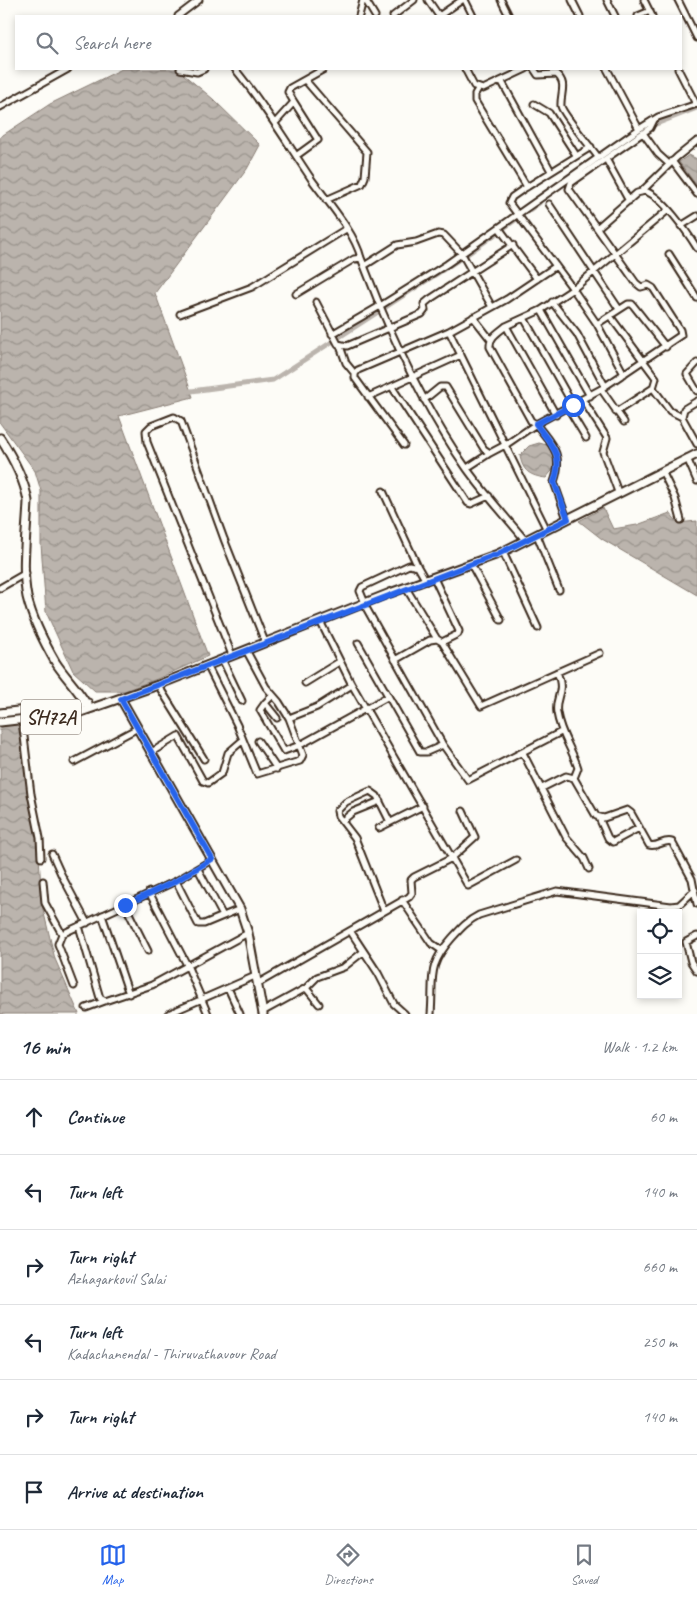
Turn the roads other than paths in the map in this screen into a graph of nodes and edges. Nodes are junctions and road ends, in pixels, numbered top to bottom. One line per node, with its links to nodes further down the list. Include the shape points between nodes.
1 (199, 0): 12 (street)
2 (366, 0): 13 (street); 14 (street)
3 (414, 0): 15 (street)
4 (428, 0): 16 (street)
5 (463, 0): 17 (street); 18 (street)
6 (501, 0): 19 (street)
7 (572, 0): 20 (street)
8 (607, 0): 21 (street)
9 (644, 0): 11 (street)
10 (678, 0): 22 (street)
11 (651, 14)
12 (179, 15)
13 (359, 15)
14 (374, 15)
15 (394, 15)
16 (438, 15)
17 (440, 15)
18 (472, 15)
19 (508, 15)
20 (580, 15)
21 (614, 15)
22 (697, 38)
23 (66, 70): 39 (street)
24 (186, 70): 25 (street)
25 (202, 70)
26 (236, 70): 40 (street)
27 (322, 70): 33 (street)
28 (465, 70): 35 (street)
29 (524, 70): 34 (street)
30 (535, 70): 43 (street, via 538,75 560,76 562,109)
31 (608, 70): 41 (street)
32 (679, 70): 38 (street)
33 (306, 80): 36 (street, via 288,90); 53 (street, via 367,152 366,178 362,184)
34 (502, 82): 35 (street); 49 (street)
35 (478, 89): 50 (street, via 476,101)
36 (294, 102): 40 (street); 45 (street, via 318,140)
37 (534, 104): 44 (street, via 549,113)
38 (696, 104): 41 (street)
39 (0, 107)
40 (275, 123): 45 (street)
41 (641, 131): 46 (street); 47 (street); 48 (street, via 658,154)
42 (697, 141): 48 (street)
43 (591, 147): 44 (street); 46 (street)
44 (576, 155): 49 (street)
45 (296, 156): 53 (street)
46 (598, 157): 58 (street)
47 (606, 159): 54 (street); 60 (street, via 569,186)
48 (670, 163): 51 (street); 52 (street)
49 (551, 171): 50 (street)
50 (526, 187): 58 (street, via 510,200 510,207)
51 (641, 192): 54 (street); 56 (street, via 649,192)
52 (697, 194)
53 (326, 200): 62 (street)
54 (629, 200): 60 (street)
55 (549, 204): 72 (street)
56 (668, 210): 59 (street); 66 (street)
57 (697, 216): 59 (street)
58 (518, 217): 61 (street); 70 (street)
59 (681, 226): 64 (street)
60 (597, 228): 66 (street)
61 (501, 229): 63 (street); 67 (street)
62 (346, 230): 68 (street, via 357,245); 83 (street, via 252,287)
63 (513, 245): 71 (street); 73 (street)
64 (697, 248)
65 (669, 254): 76 (street)
66 (616, 255): 72 (street); 94 (street, via 636,283 653,288 680,330 678,339)
67 (463, 256): 69 (street, via 450,238 438,234 397,245); 71 (street); 80 (street)
68 (361, 258): 69 (street); 75 (street, via 354,259)
69 (364, 266): 80 (street)
70 (556, 266): 73 (street); 74 (street)
71 (473, 270): 79 (street); 89 (street, via 426,302 422,314)
72 (595, 271): 74 (street); 81 (street)
73 (537, 279): 79 (street)
74 (572, 288): 78 (street); 87 (street)
75 (296, 294)
76 (697, 298)
77 (316, 302): 91 (street)
78 (552, 302): 82 (street); 103 (street, via 577,334)
79 (492, 307): 85 (street)
80 (382, 309): 89 (street); 91 (street)
81 (619, 309): 84 (street); 94 (street, via 628,304 636,306)
82 (541, 310): 86 (street); 106 (street)
83 (180, 314)
84 (610, 316): 87 (street); 97 (street)
85 (473, 317): 90 (street); 92 (street)
86 (524, 318): 88 (street); 111 (street)
87 (597, 324): 100 (street)
88 (506, 326): 92 (street); 113 (street)
89 (390, 328): 93 (street, via 347,346); 95 (street)
90 (449, 331): 95 (street); 96 (street)
91 (333, 336): 93 (street)
92 (491, 340): 116 (street, via 490,348 531,421)
93 (339, 345): 99 (street, via 346,363)
94 (666, 347): 97 (street)
95 (400, 352): 99 (street); 101 (street)
96 (461, 355): 101 (street); 120 (street)
97 (645, 361): 100 (street); 104 (street, via 656,378)
98 (697, 363): 105 (street, via 687,374)
99 (355, 374): 107 (street)
100 (624, 374): 103 (street)
101 (412, 378): 102 (street); 108 (street)
102 (392, 387): 107 (street); 130 (street, via 468,503)
103 (603, 388): 106 (street); 112 (street)
104 (652, 388): 112 (street); 114 (street, via 670,410)
105 (697, 391)
106 (590, 396): 109 (street)
107 (368, 397): 119 (street)
108 (424, 400): 122 (street, via 440,387 446,387); 125 (street)
109 (583, 400): 111 (street); 129 (street, via 607,438 603,452)
110 (697, 401): 114 (street, via 684,409)
111 (570, 407): 113 (street); 118 (street)
112 (616, 412): 115 (street)
113 (556, 415): 116 (street)
114 (682, 417): 121 (street)
115 (624, 422)
116 (536, 424): 120 (street); 131 (street, via 558,453 554,482)
117 (0, 438): 139 (main road, via 26,489)
118 (586, 438)
119 (404, 444)
120 (507, 444): 122 (street); 133 (street, via 528,496)
121 (697, 444)
122 (490, 453): 125 (street)
123 (697, 454): 124 (main road, SH72A)
124 (688, 458): 126 (main road, SH72A); 127 (street)
125 (466, 468): 130 (street)
126 (662, 471): 129 (main road, SH72A); 132 (street, via 673,491)
127 (697, 481)
128 (383, 491): 138 (street)
129 (618, 492): 131 (main road, SH72A)
130 (489, 496): 135 (street)
131 (568, 519): 133 (main road, SH72A)
132 (681, 520)
133 (547, 530): 134 (main road, SH72A)
134 (537, 534): 135 (main road, SH72A); 144 (street)
135 (525, 540): 136 (main road, SH72A)
136 (503, 552): 137 (main road, SH72A); 148 (street)
137 (471, 564): 140 (main road, SH72A); 146 (street)
138 (418, 567): 141 (street); 145 (street, via 409,565 362,587)
139 (26, 573): 142 (street); 168 (main road, via 28,598 42,632 64,675)
140 (434, 578): 141 (main road, SH72A); 149 (street, via 459,631 456,636)
141 (426, 580): 143 (main road, SH72A)
142 (0, 588)
143 (406, 588): 145 (main road, SH72A); 149 (street)
144 (559, 590)
145 (364, 604): 147 (main road, SH72A); 156 (street)
146 (501, 620)
147 (320, 621): 150 (main road, SH72A); 157 (street)
148 (538, 628)
149 (439, 641): 156 (street, via 430,640); 159 (street, via 480,706)
150 (265, 642): 152 (main road, SH72A); 154 (street, via 182,422 174,418 151,426 146,431 147,442)
151 (358, 643): 164 (street)
152 (246, 650): 154 (main road, SH72A); 163 (street)
153 (600, 653): 159 (street)
154 (232, 655): 155 (main road, SH72A)
155 (222, 660): 158 (main road, SH72A); 166 (street)
156 (395, 660): 180 (street)
157 (339, 662): 160 (street); 162 (street)
158 (207, 665): 161 (main road, SH72A); 177 (street)
159 (557, 672): 176 (street, via 562,684 556,712)
160 (305, 683)
161 (158, 685): 165 (main road, SH72A); 183 (street)
162 (352, 685): 169 (street); 172 (street, via 317,707)
163 (273, 695): 167 (street); 172 (street)
164 (388, 697): 169 (street); 180 (street, via 420,752)
165 (121, 699): 168 (main road, SH72A); 175 (main road)
166 (242, 701)
167 (265, 702): 171 (street); 179 (street, via 260,710 282,748 286,751)
168 (88, 706): 170 (main road, SH72A); 173 (main road, SH72A, via 78,713)
169 (366, 708): 179 (street); 189 (street)
170 (0, 713)
171 (277, 718)
172 (289, 718): 179 (street)
173 (22, 720): 174 (main road, SH72A); 197 (street)
174 (0, 722)
175 (136, 730): 181 (main road); 184 (street)
176 (561, 732): 182 (street); 186 (street, via 578,768)
177 (244, 740): 181 (street, via 228,753 222,773 208,783 203,781 178,736); 185 (street, via 257,774)
178 (258, 741): 185 (street)
179 (300, 745): 185 (street, via 302,760)
180 (444, 745): 182 (street, via 468,780)
181 (150, 753): 199 (main road)
182 (523, 753): 187 (street)
183 (204, 759)
184 (74, 762)
185 (277, 769)
186 (574, 778): 187 (street, via 566,776); 191 (street)
187 (542, 788): 202 (street, via 566,837)
188 (380, 801): 192 (street, via 353,812); 192 (street, via 370,791 346,802 337,811); 193 (street)
189 (423, 806): 193 (street); 198 (street)
190 (463, 811): 198 (street, via 475,837)
191 (600, 818): 195 (street, via 627,810); 195 (street, via 613,842)
192 (342, 821): 211 (street, via 355,838)
193 (390, 822): 194 (street)
194 (379, 828)
195 (639, 828): 206 (street, via 651,846 672,842 692,879)
196 (52, 854): 214 (street)
197 (41, 858)
198 (452, 858): 200 (street, via 468,886); 207 (street, via 411,880 412,893)
199 (212, 859): 201 (street); 210 (main road)
200 (516, 860)
201 (198, 869): 204 (street); 213 (street)
202 (589, 869)
203 (43, 880): 218 (street, via 46,902)
204 (176, 881): 205 (street); 213 (street, via 198,924)
205 (149, 892): 209 (street); 223 (street)
206 (695, 892): 208 (street); 220 (street, via 679,905 671,906 557,891 478,915 467,921)
207 (402, 900): 211 (street); 220 (street, via 428,940)
208 (697, 904)
209 (125, 905): 212 (street); 221 (street)
210 (240, 909): 213 (street); 217 (main road)
211 (384, 911): 216 (street)
212 (102, 916): 214 (street); 229 (street)
213 (223, 916)
214 (87, 923): 215 (street)
215 (79, 926): 218 (street); 231 (street, via 100,998)
216 (350, 932): 222 (street); 225 (street)
217 (248, 933): 223 (street); 225 (main road)
218 (62, 934): 226 (street, via 58,944)
219 (697, 936): 224 (street, via 686,942)
220 (440, 950): 240 (street, via 434,964)
221 (148, 951)
222 (363, 952): 228 (street, via 344,967 318,977); 239 (street, via 394,1004)
223 (187, 965): 229 (street, via 159,982); 230 (street)
224 (697, 971)
225 (256, 980): 227 (street); 235 (main road)
226 (74, 986)
227 (228, 988): 230 (street); 238 (street)
228 (306, 988): 232 (street); 235 (street)
229 (129, 994): 231 (street)
230 (202, 998): 234 (street); 237 (street)
231 (104, 1001): 233 (street)
232 (319, 1004)
233 (86, 1008)
234 (177, 1012): 236 (street)
235 (262, 1013)
236 (168, 1014)
237 (208, 1014)
238 (240, 1014)
239 (405, 1014)
240 (430, 1014)

